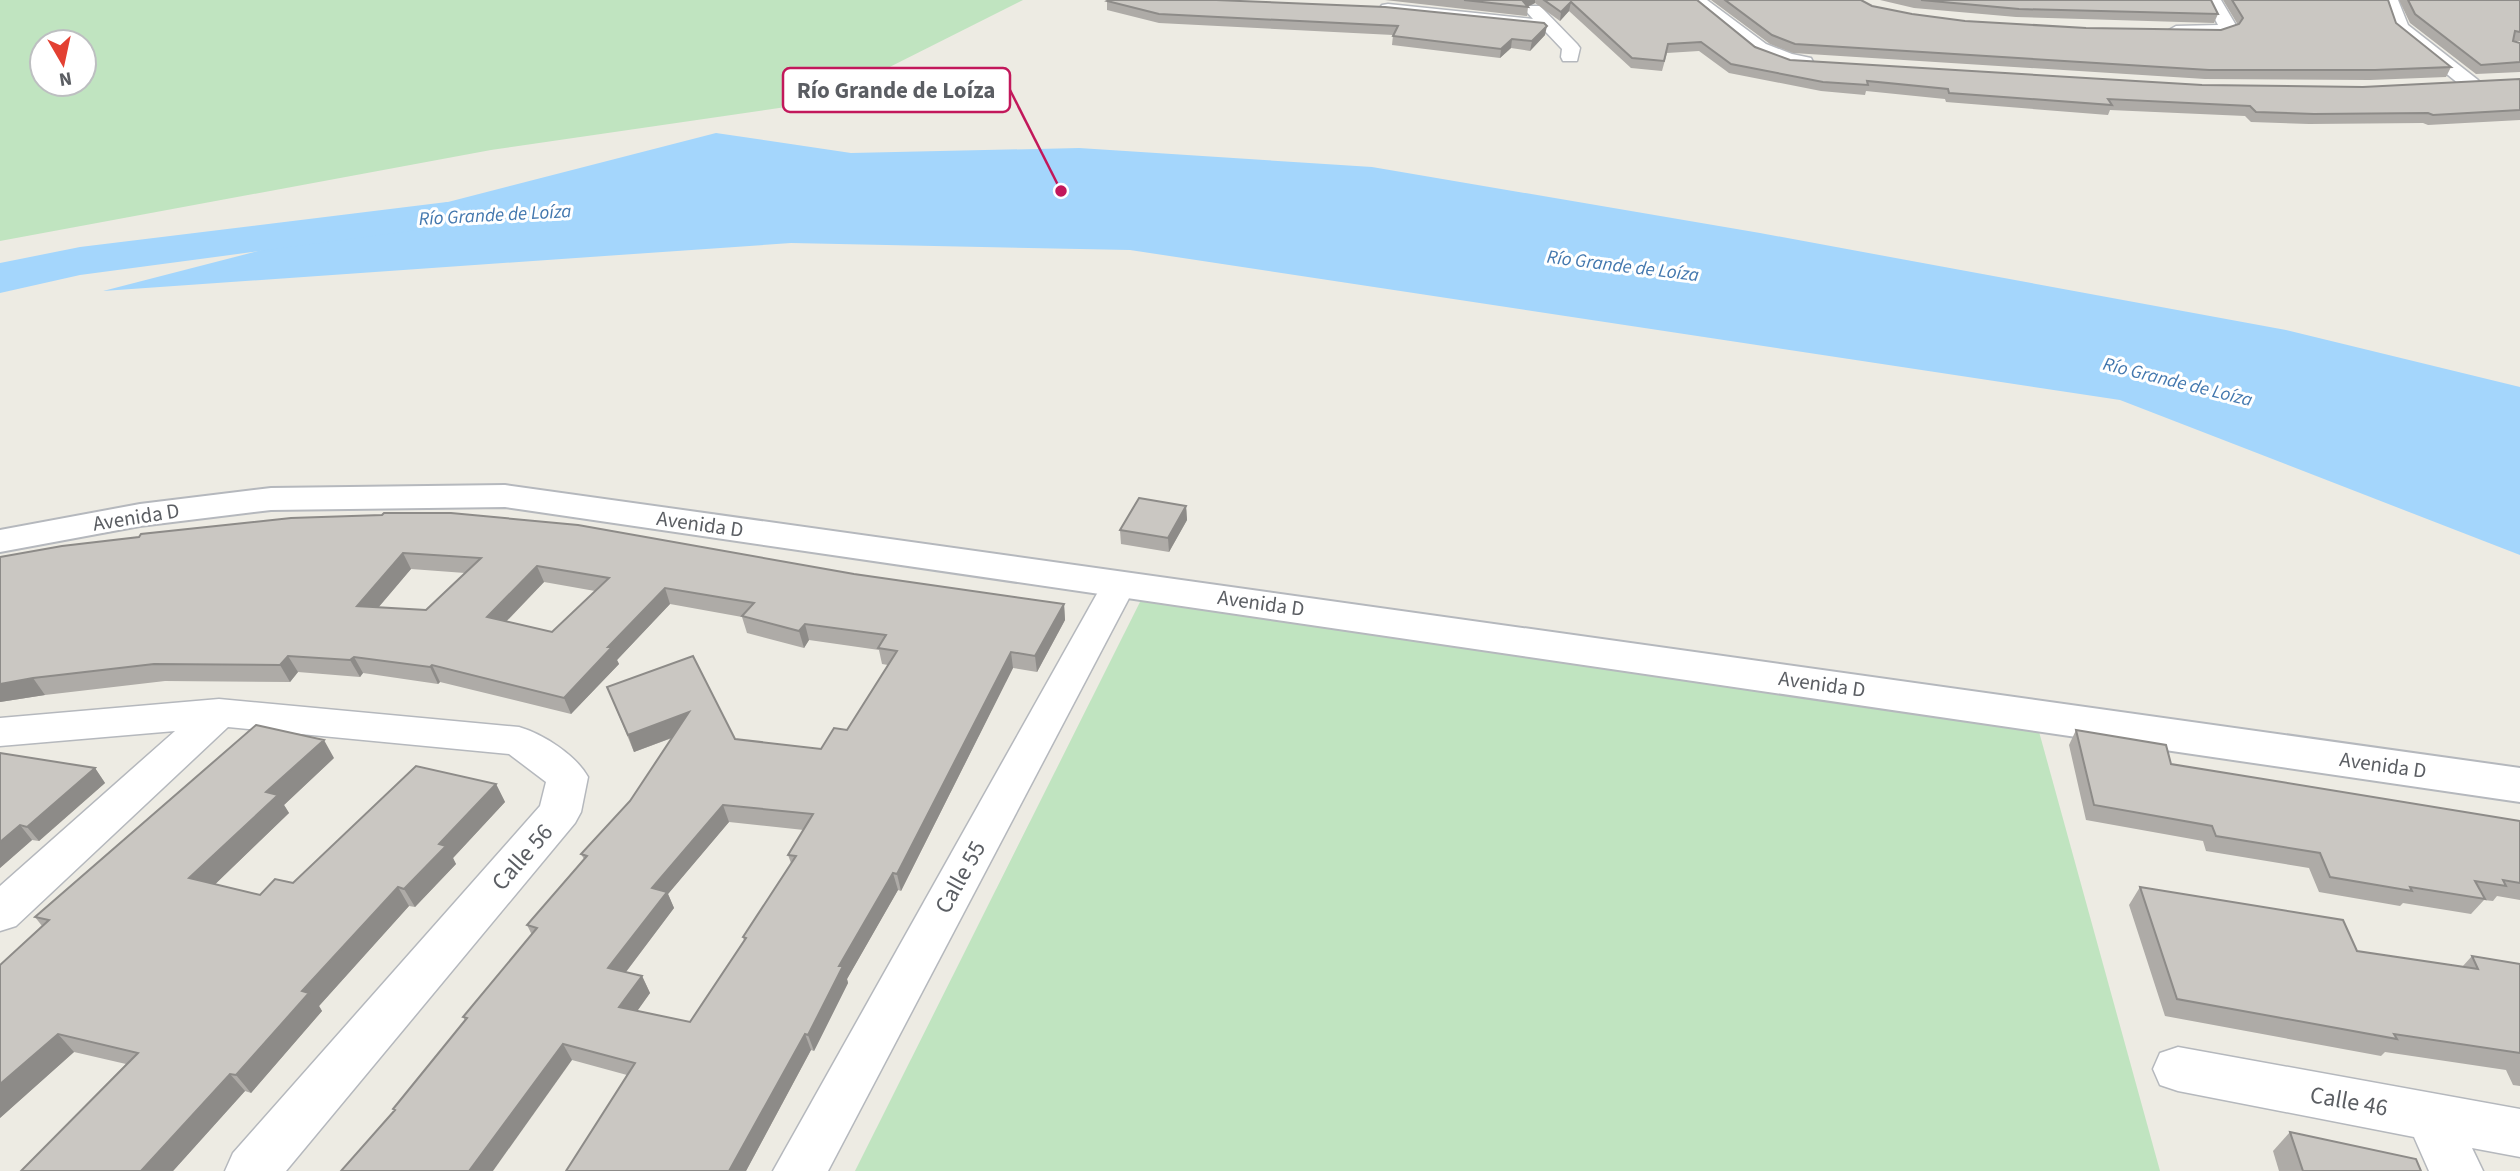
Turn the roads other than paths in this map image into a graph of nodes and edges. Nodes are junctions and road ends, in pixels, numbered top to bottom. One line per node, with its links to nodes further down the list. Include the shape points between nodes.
1 (1524, 0): 6 (street)
2 (1696, 0): 9 (street, via 1762,50 1789,61)
3 (2213, 0): 7 (street, via 2228,27)
4 (2390, 0): 11 (street, via 2400,27)
5 (1372, 8): 6 (street)
6 (1552, 26): 8 (street, via 1572,48)
7 (2155, 31)
8 (1570, 57)
9 (1816, 62)
10 (2496, 82): 11 (street)
11 (2472, 84): 12 (street)
12 (2444, 85)
13 (0, 541): 14 (street, Avenida D, via 140,515 271,499 505,496)
14 (1120, 583): 17 (street, Avenida D); 23 (street, Calle 55)
15 (219, 713): 16 (street, Calle 56); 18 (street); 22 (street, Calle 56, via 519,741 568,777 560,812)
16 (0, 732)
17 (2520, 785)
18 (0, 913)
19 (2178, 1069): 20 (street, Calle 46)
20 (2431, 1116): 21 (street, Calle 46); 24 (street)
21 (2520, 1133)
22 (252, 1171)
23 (800, 1171)
24 (2456, 1171)

